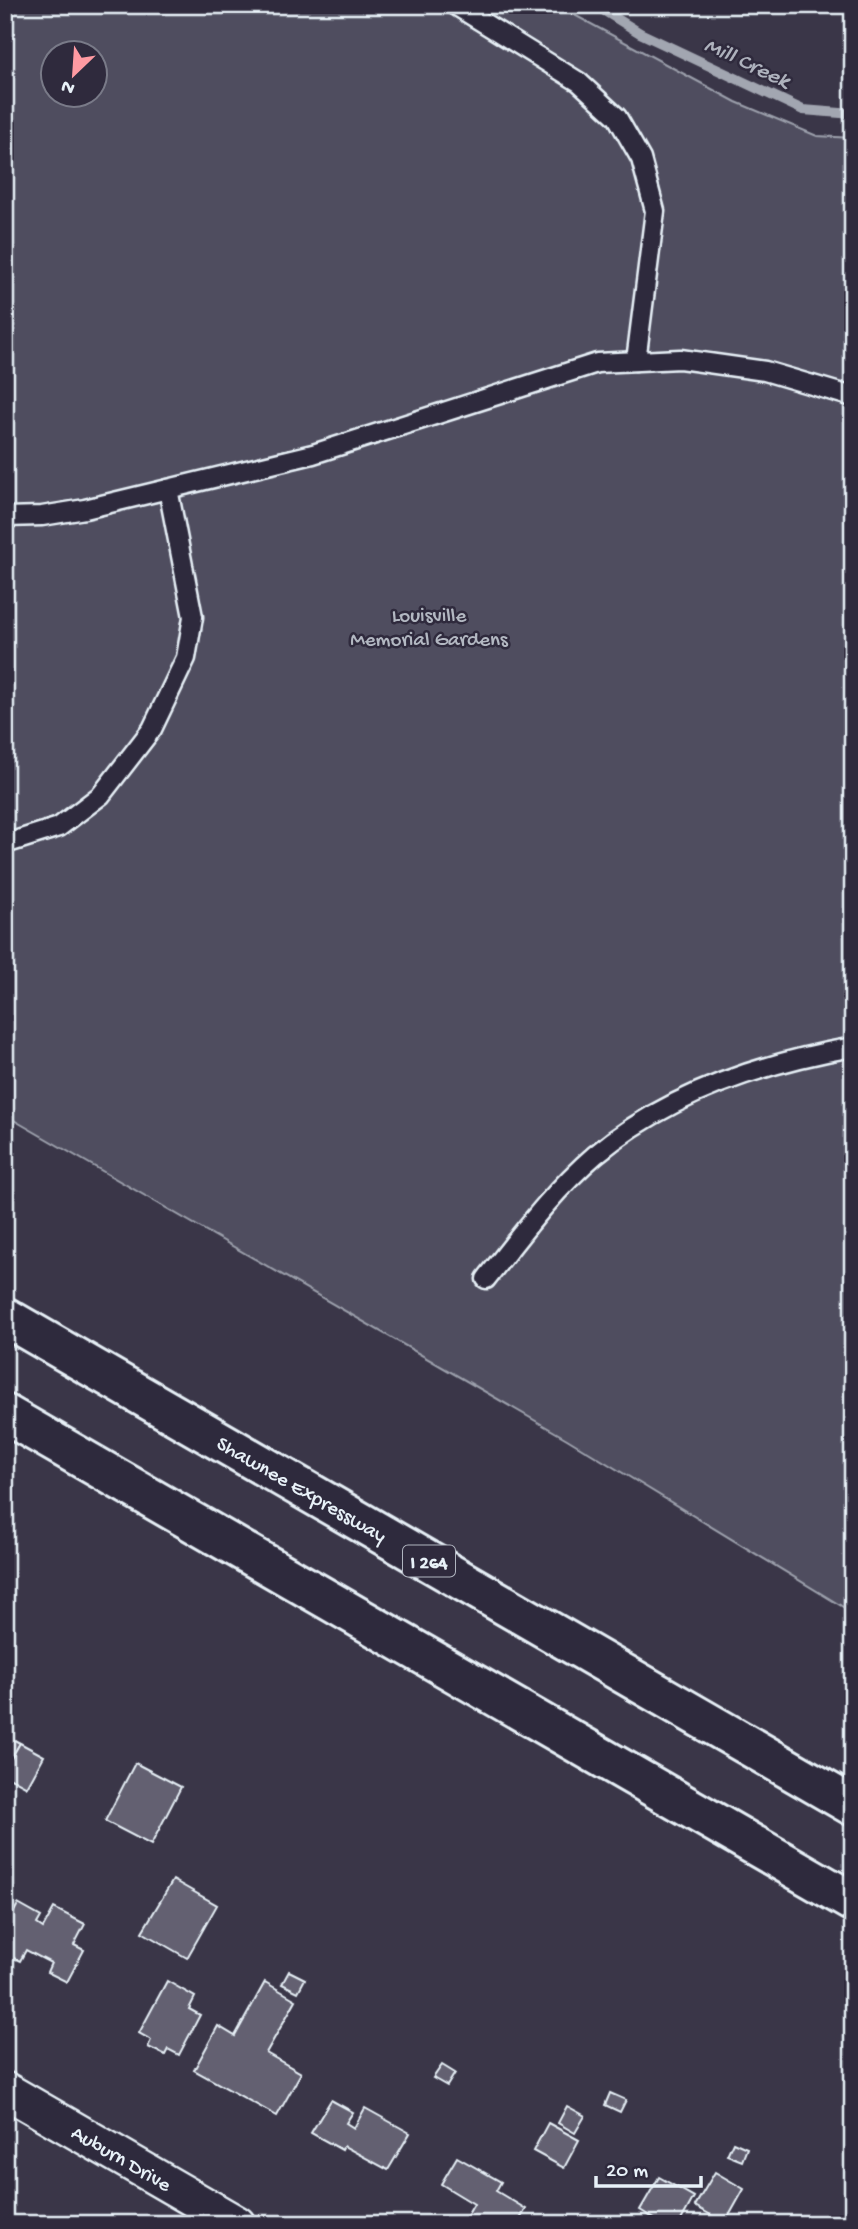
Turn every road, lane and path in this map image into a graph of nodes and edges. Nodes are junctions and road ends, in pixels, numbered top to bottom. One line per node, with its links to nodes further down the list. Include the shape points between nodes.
1 (455, 5): 2 (lane, via 579,82 617,117 641,159 655,211)
2 (636, 361): 3 (lane, via 680,359 765,371); 4 (lane, via 597,363 313,454)
3 (853, 397)
4 (168, 489): 5 (lane, via 85,509); 6 (lane, via 193,617 186,658 152,729 101,795 59,827)
5 (5, 517)
6 (5, 844)
7 (853, 1047): 8 (lane, via 804,1056 726,1081 658,1112 595,1155 541,1209)
8 (486, 1279)
9 (5, 1317): 11 (highway, Shawnee Expressway / I 264)
10 (5, 1414): 12 (highway)
11 (853, 1806)
12 (853, 1902)
13 (5, 2090): 14 (street, Auburn Drive)
14 (237, 2224)

